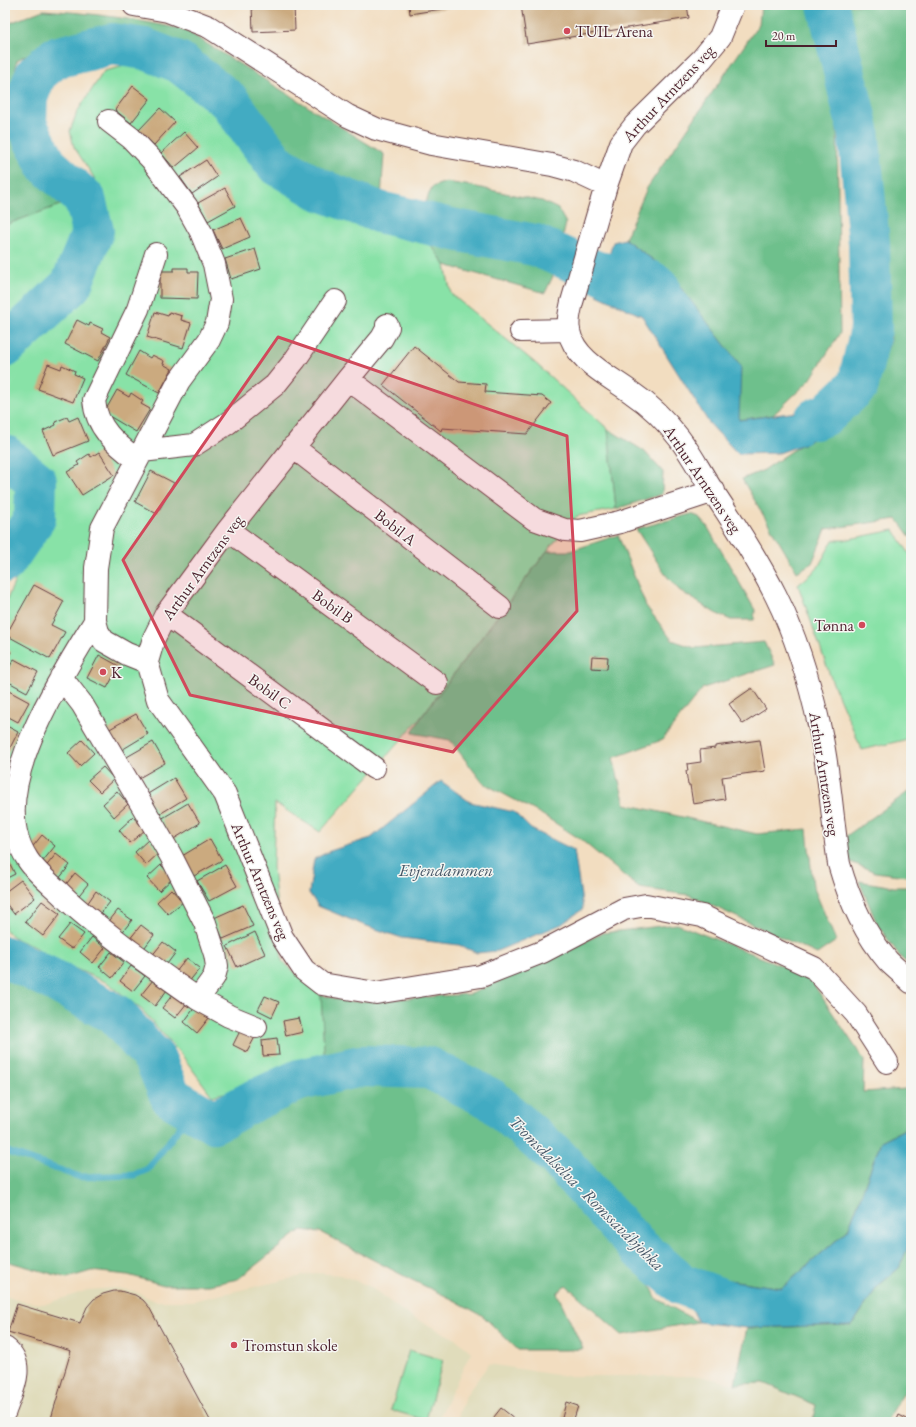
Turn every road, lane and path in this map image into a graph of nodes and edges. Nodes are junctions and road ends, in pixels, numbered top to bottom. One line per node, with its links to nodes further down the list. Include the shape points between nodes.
1 (134, 5): 4 (street, via 168,11 209,27 348,116 376,128 431,144 552,165)
2 (733, 5): 4 (street, Arthur Arntzens veg, via 720,37 702,59 635,125 621,143)
3 (109, 121): 12 (street, via 131,138 152,160 187,207 214,264 221,299 217,323 212,334 179,381)
4 (606, 186): 8 (street, Arthur Arntzens veg, via 572,302)
5 (156, 254): 12 (street, via 138,309 94,400 98,420 107,432 120,447)
6 (335, 301): 12 (street, via 276,385 228,423 194,445)
7 (386, 324): 10 (street, Arthur Arntzens veg, via 388,326 382,338)
8 (569, 330): 9 (street); 13 (street, Arthur Arntzens veg, via 575,346 594,367 632,392 665,422 679,438)
9 (521, 331)
10 (348, 379): 11 (street, Arthur Arntzens veg); 13 (street, via 534,519 565,530 580,530 620,522)
11 (293, 447): 14 (street, Arthur Arntzens veg); 15 (street, Bobil A)
12 (139, 455): 17 (street, via 102,528 96,568)
13 (714, 491): 22 (street, Arthur Arntzens veg, via 776,596 802,659 820,730 837,849 853,905 888,961)
14 (228, 530): 16 (street, Arthur Arntzens veg); 20 (street, Bobil B)
15 (500, 607)
16 (166, 614): 18 (street, Arthur Arntzens veg, via 154,638); 21 (street, Bobil C)
17 (95, 621): 18 (street, via 104,642); 19 (street)
18 (147, 662): 25 (street, Arthur Arntzens veg, via 158,700 225,794 282,938 304,970 322,984 376,993 481,976 542,952 624,909 646,905 702,916 814,968 856,1014)
19 (60, 677): 23 (street, via 82,704 143,807 178,868 205,923 217,966 214,977); 23 (street, via 27,750 18,777 14,808 15,824 23,852 36,870 89,920)
20 (437, 683)
21 (374, 768)
22 (911, 982)
23 (198, 998): 24 (street, via 229,1016)
24 (256, 1027)
25 (887, 1062)
26 (5, 1348): 27 (street, via 16,1361 17,1375)
27 (5, 1411)

